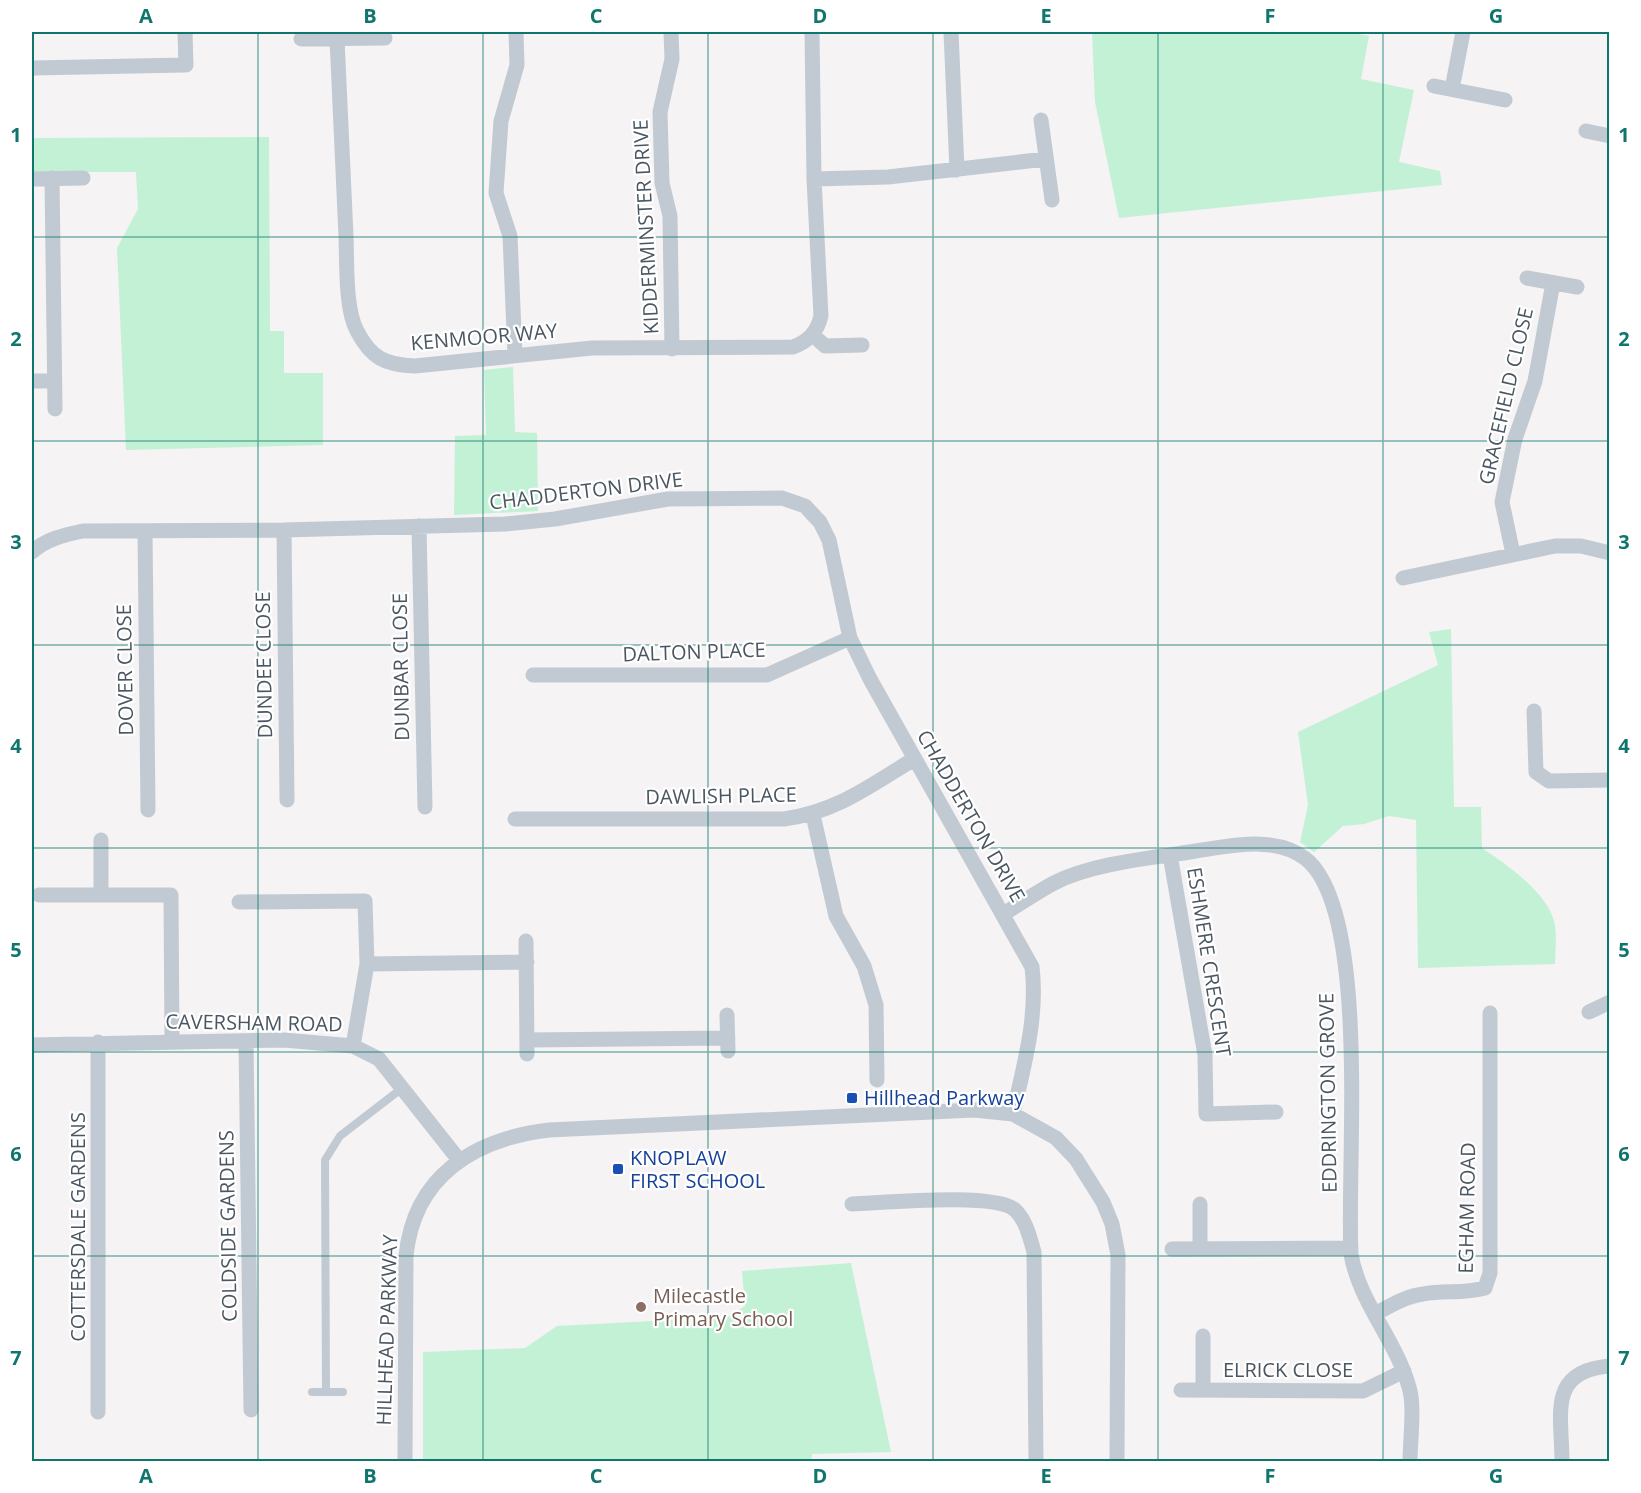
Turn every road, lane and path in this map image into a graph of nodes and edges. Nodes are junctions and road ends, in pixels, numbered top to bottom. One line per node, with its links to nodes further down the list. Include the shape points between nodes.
1 (185, 32): 10 (street, via 186,65)
2 (516, 32): 30 (street, via 517,65 501,121 496,193 510,236)
3 (671, 32): 29 (street, KIDDERMINSTER DRIVE, via 672,59 660,112 662,183 670,216)
4 (812, 32): 22 (street)
5 (951, 32): 18 (street)
6 (1463, 32): 12 (street)
7 (385, 38): 9 (street)
8 (301, 39): 9 (street)
9 (337, 39): 30 (street, KENMOOR WAY, via 347,258 356,330 375,357 395,366)
10 (32, 68)
11 (1434, 86): 12 (street)
12 (1452, 89): 13 (street)
13 (1505, 100)
14 (1041, 120): 17 (street)
15 (1586, 131): 16 (street)
16 (1610, 136)
17 (1046, 159): 18 (street); 23 (street)
18 (957, 170): 22 (street)
19 (52, 178): 20 (street); 21 (street); 32 (street)
20 (83, 178)
21 (32, 179)
22 (814, 179): 27 (street, via 821,316)
23 (1052, 200)
24 (1527, 278): 25 (street, GRACEFIELD CLOSE)
25 (1553, 283): 26 (street, GRACEFIELD CLOSE); 39 (street, GRACEFIELD CLOSE, via 1535,381 1515,439 1502,502)
26 (1577, 287)
27 (813, 335): 28 (street, via 825,346); 29 (street, KENMOOR WAY, via 793,347)
28 (862, 345)
29 (672, 349): 30 (street, KENMOOR WAY, via 592,348)
30 (515, 355)
31 (32, 381): 32 (street)
32 (53, 381): 33 (street)
33 (55, 409)
34 (419, 526): 35 (street, CHADDERTON DRIVE); 41 (street, CHADDERTON DRIVE, via 555,519 668,499 782,498 805,506 820,522 829,540); 47 (street, DUNBAR CLOSE)
35 (284, 530): 36 (street, CHADDERTON DRIVE); 46 (street, DUNDEE CLOSE)
36 (145, 531): 37 (street, CHADDERTON DRIVE, via 83,531 39,545); 48 (street, DOVER CLOSE)
37 (32, 552)
38 (1610, 553): 39 (street, via 1581,546 1555,546)
39 (1513, 554): 40 (street)
40 (1403, 578)
41 (850, 638): 42 (street, DALTON PLACE, via 767,675); 44 (street, CHADDERTON DRIVE)
42 (533, 675)
43 (1534, 711): 45 (street, via 1536,771 1549,781)
44 (914, 759): 49 (street, DAWLISH PLACE, via 843,803); 56 (street, CHADDERTON DRIVE)
45 (1610, 780)
46 (287, 800)
47 (426, 807)
48 (148, 810)
49 (813, 815): 50 (street, DAWLISH PLACE, via 784,819); 69 (street, via 836,916 864,966 876,1005)
50 (515, 819)
51 (101, 840): 53 (street)
52 (1170, 855): 56 (street, EDDRINGTON GROVE, via 1090,870 1055,882); 71 (street, ESHMERE CRESCENT, via 1205,1055 1206,1114); 77 (street, EDDRINGTON GROVE, via 1238,845 1278,845 1305,858 1322,878 1332,901 1343,953 1351,1023)
53 (101, 895): 54 (street); 66 (street, via 171,895)
54 (39, 896)
55 (239, 902): 59 (street, via 365,901)
56 (1003, 914): 72 (street, CHADDERTON DRIVE, via 1032,967 1035,995)
57 (526, 940): 58 (street)
58 (527, 962): 59 (street); 63 (street, via 527,1047 728,1044)
59 (367, 964): 68 (street)
60 (1610, 1002): 61 (street)
61 (1589, 1012)
62 (1490, 1013): 79 (street, EGHAM ROAD, via 1488,1281 1485,1288 1465,1294 1424,1294 1401,1300)
63 (727, 1015)
64 (246, 1041): 66 (street, CAVERSHAM ROAD); 68 (street, CAVERSHAM ROAD); 88 (street, COLDSIDE GARDENS)
65 (98, 1042): 66 (street, CAVERSHAM ROAD); 67 (street, CAVERSHAM ROAD); 89 (street, COTTERSDALE GARDENS)
66 (172, 1042)
67 (32, 1045)
68 (353, 1046): 70 (street, CAVERSHAM ROAD, via 379,1059)
69 (877, 1080)
70 (401, 1089): 73 (street, CAVERSHAM ROAD); 86 (lane, via 340,1136 325,1160)
71 (1276, 1112)
72 (1013, 1114): 73 (street, HILLHEAD PARKWAY, via 974,1110 549,1130 515,1134 484,1145); 92 (street, HILLHEAD PARKWAY, via 1056,1138 1076,1158 1093,1181 1113,1224 1118,1255)
73 (459, 1161): 90 (street, HILLHEAD PARKWAY, via 436,1182 408,1230)
74 (852, 1204): 91 (street, via 988,1200 1015,1209 1034,1252)
75 (1200, 1204): 76 (street)
76 (1200, 1248): 77 (street); 78 (street)
77 (1351, 1248): 79 (street, EDDRINGTON GROVE, via 1356,1276)
78 (1172, 1249)
79 (1375, 1314): 82 (street, EDDRINGTON GROVE)
80 (1203, 1336): 84 (street, ELRICK CLOSE)
81 (1610, 1366): 94 (street, via 1581,1371 1570,1378 1564,1389)
82 (1404, 1371): 84 (street, ELRICK CLOSE, via 1363,1391); 93 (street, EDDRINGTON GROVE, via 1410,1389)
83 (1181, 1390): 84 (street, ELRICK CLOSE)
84 (1203, 1390)
85 (312, 1392): 86 (lane)
86 (326, 1392): 87 (lane)
87 (343, 1392)
88 (251, 1410)
89 (98, 1412)
90 (405, 1461)
91 (1036, 1461)
92 (1117, 1461)
93 (1410, 1461)
94 (1562, 1461)

